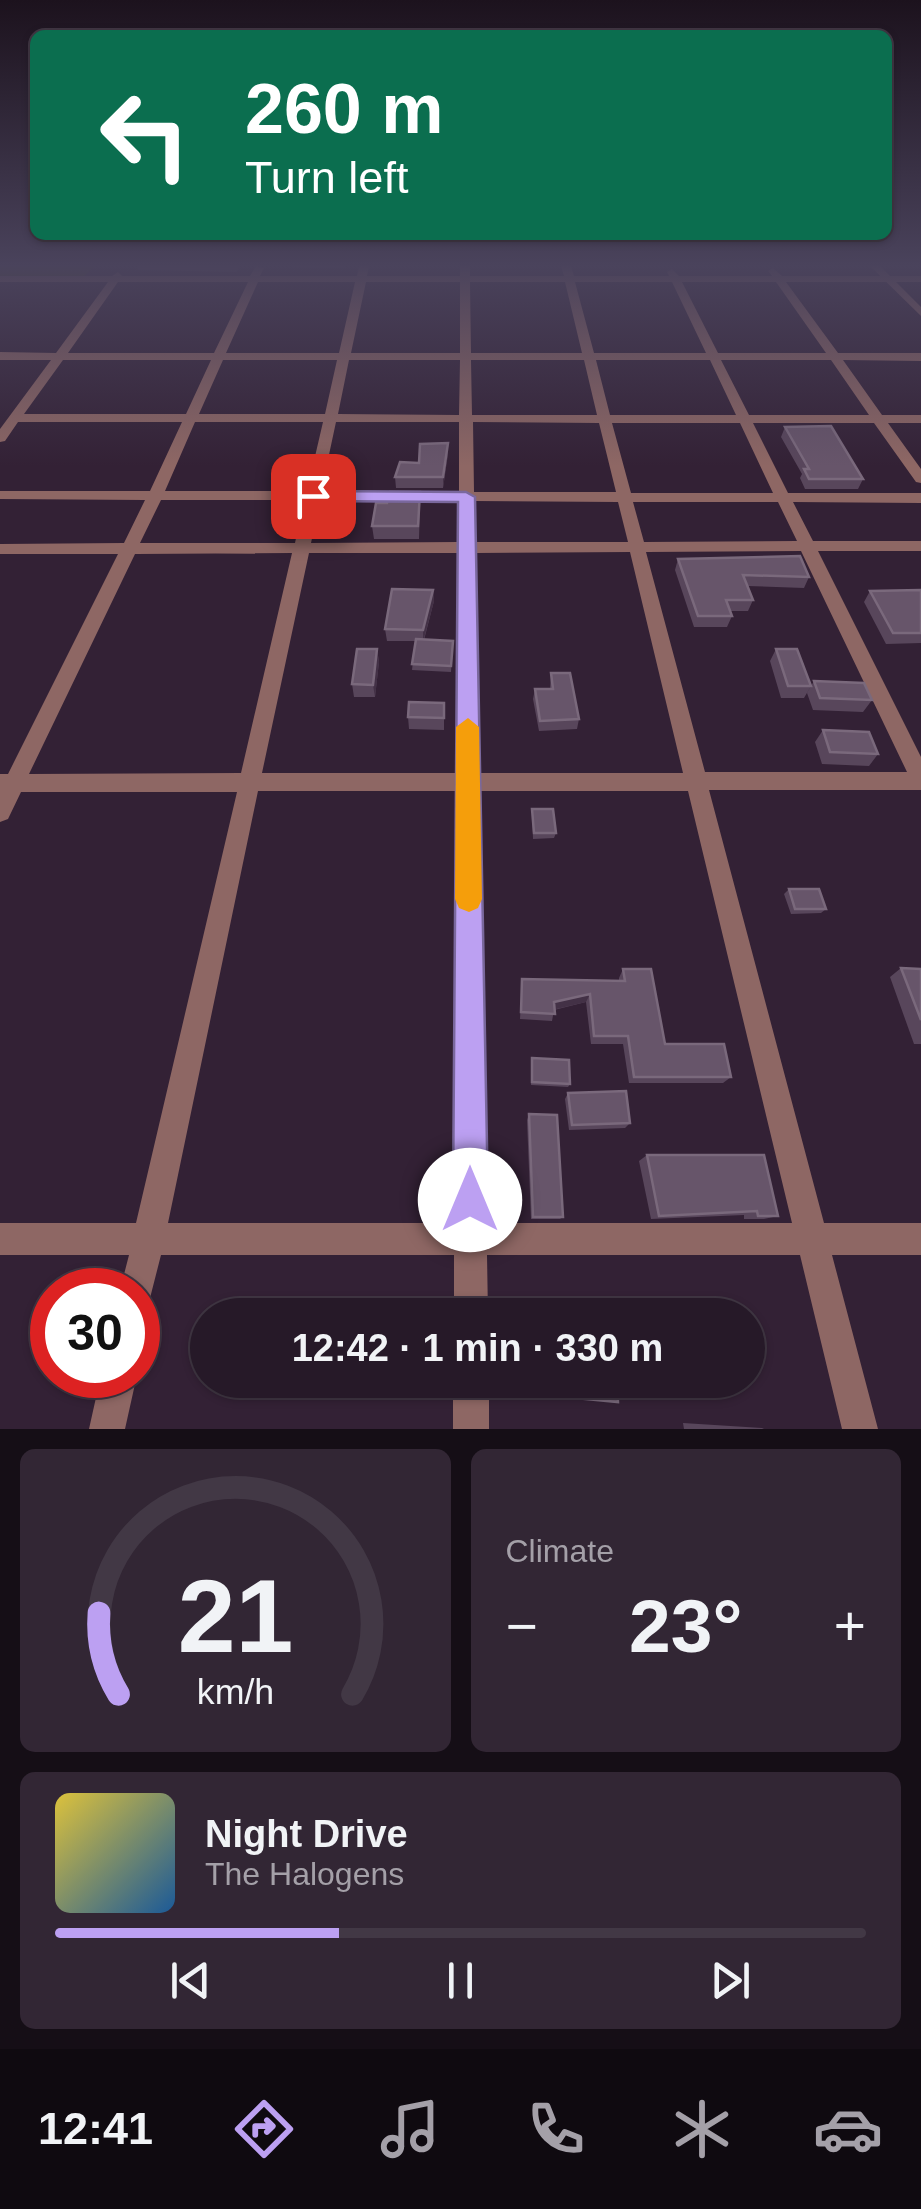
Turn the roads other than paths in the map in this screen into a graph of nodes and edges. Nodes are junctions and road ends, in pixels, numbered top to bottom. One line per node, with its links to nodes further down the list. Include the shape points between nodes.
1 (77, 333): 9 (street)
2 (228, 333): 10 (street)
3 (349, 333): 11 (street)
4 (466, 333): 12 (street)
5 (583, 333): 13 (street)
6 (702, 333): 14 (street)
7 (817, 333): 15 (street)
8 (0, 356): 9 (street)
9 (60, 356): 10 (street); 17 (street)
10 (217, 356): 11 (street); 18 (street)
11 (344, 356): 12 (street); 19 (street)
12 (466, 356): 13 (street); 20 (street)
13 (589, 357): 14 (street); 21 (street)
14 (714, 357): 15 (street); 22 (street)
15 (834, 357): 16 (street); 23 (street)
16 (921, 357)
17 (15, 418): 18 (street); 25 (street)
18 (188, 418): 19 (street); 28 (street)
19 (330, 418): 20 (street); 29 (street)
20 (466, 418): 21 (street); 30 (street)
21 (605, 418): 22 (street); 31 (street)
22 (744, 419): 23 (street); 32 (street)
23 (878, 419): 24 (street); 26 (street)
24 (921, 419)
25 (0, 438)
26 (921, 479)
27 (0, 495): 28 (street)
28 (155, 496): 29 (street); 40 (street)
29 (313, 496): 30 (street); 37 (street)
30 (466, 497): 31 (street); 38 (street)
31 (625, 497): 32 (street); 36 (street)
32 (783, 498): 33 (street); 34 (street)
33 (921, 498)
34 (807, 546): 35 (street); 36 (street); 41 (street)
35 (921, 546)
36 (637, 547): 38 (street); 43 (street)
37 (302, 548): 38 (street); 40 (street); 44 (street)
38 (467, 548): 42 (street)
39 (0, 549): 40 (street)
40 (128, 549): 45 (street)
41 (921, 780): 43 (street)
42 (468, 782): 43 (street); 44 (street); 47 (street)
43 (696, 782): 50 (street)
44 (250, 783): 45 (street); 49 (street)
45 (7, 784): 46 (street)
46 (0, 812)
47 (470, 1238): 49 (street); 50 (street); 53 (street)
48 (0, 1239): 49 (street)
49 (149, 1239): 52 (street)
50 (812, 1239): 51 (street); 58 (street)
51 (921, 1239)
52 (142, 1268)
53 (471, 1298)
54 (113, 1398): 56 (street)
55 (471, 1398): 57 (street)
56 (106, 1429)
57 (472, 1429)
58 (860, 1429)

